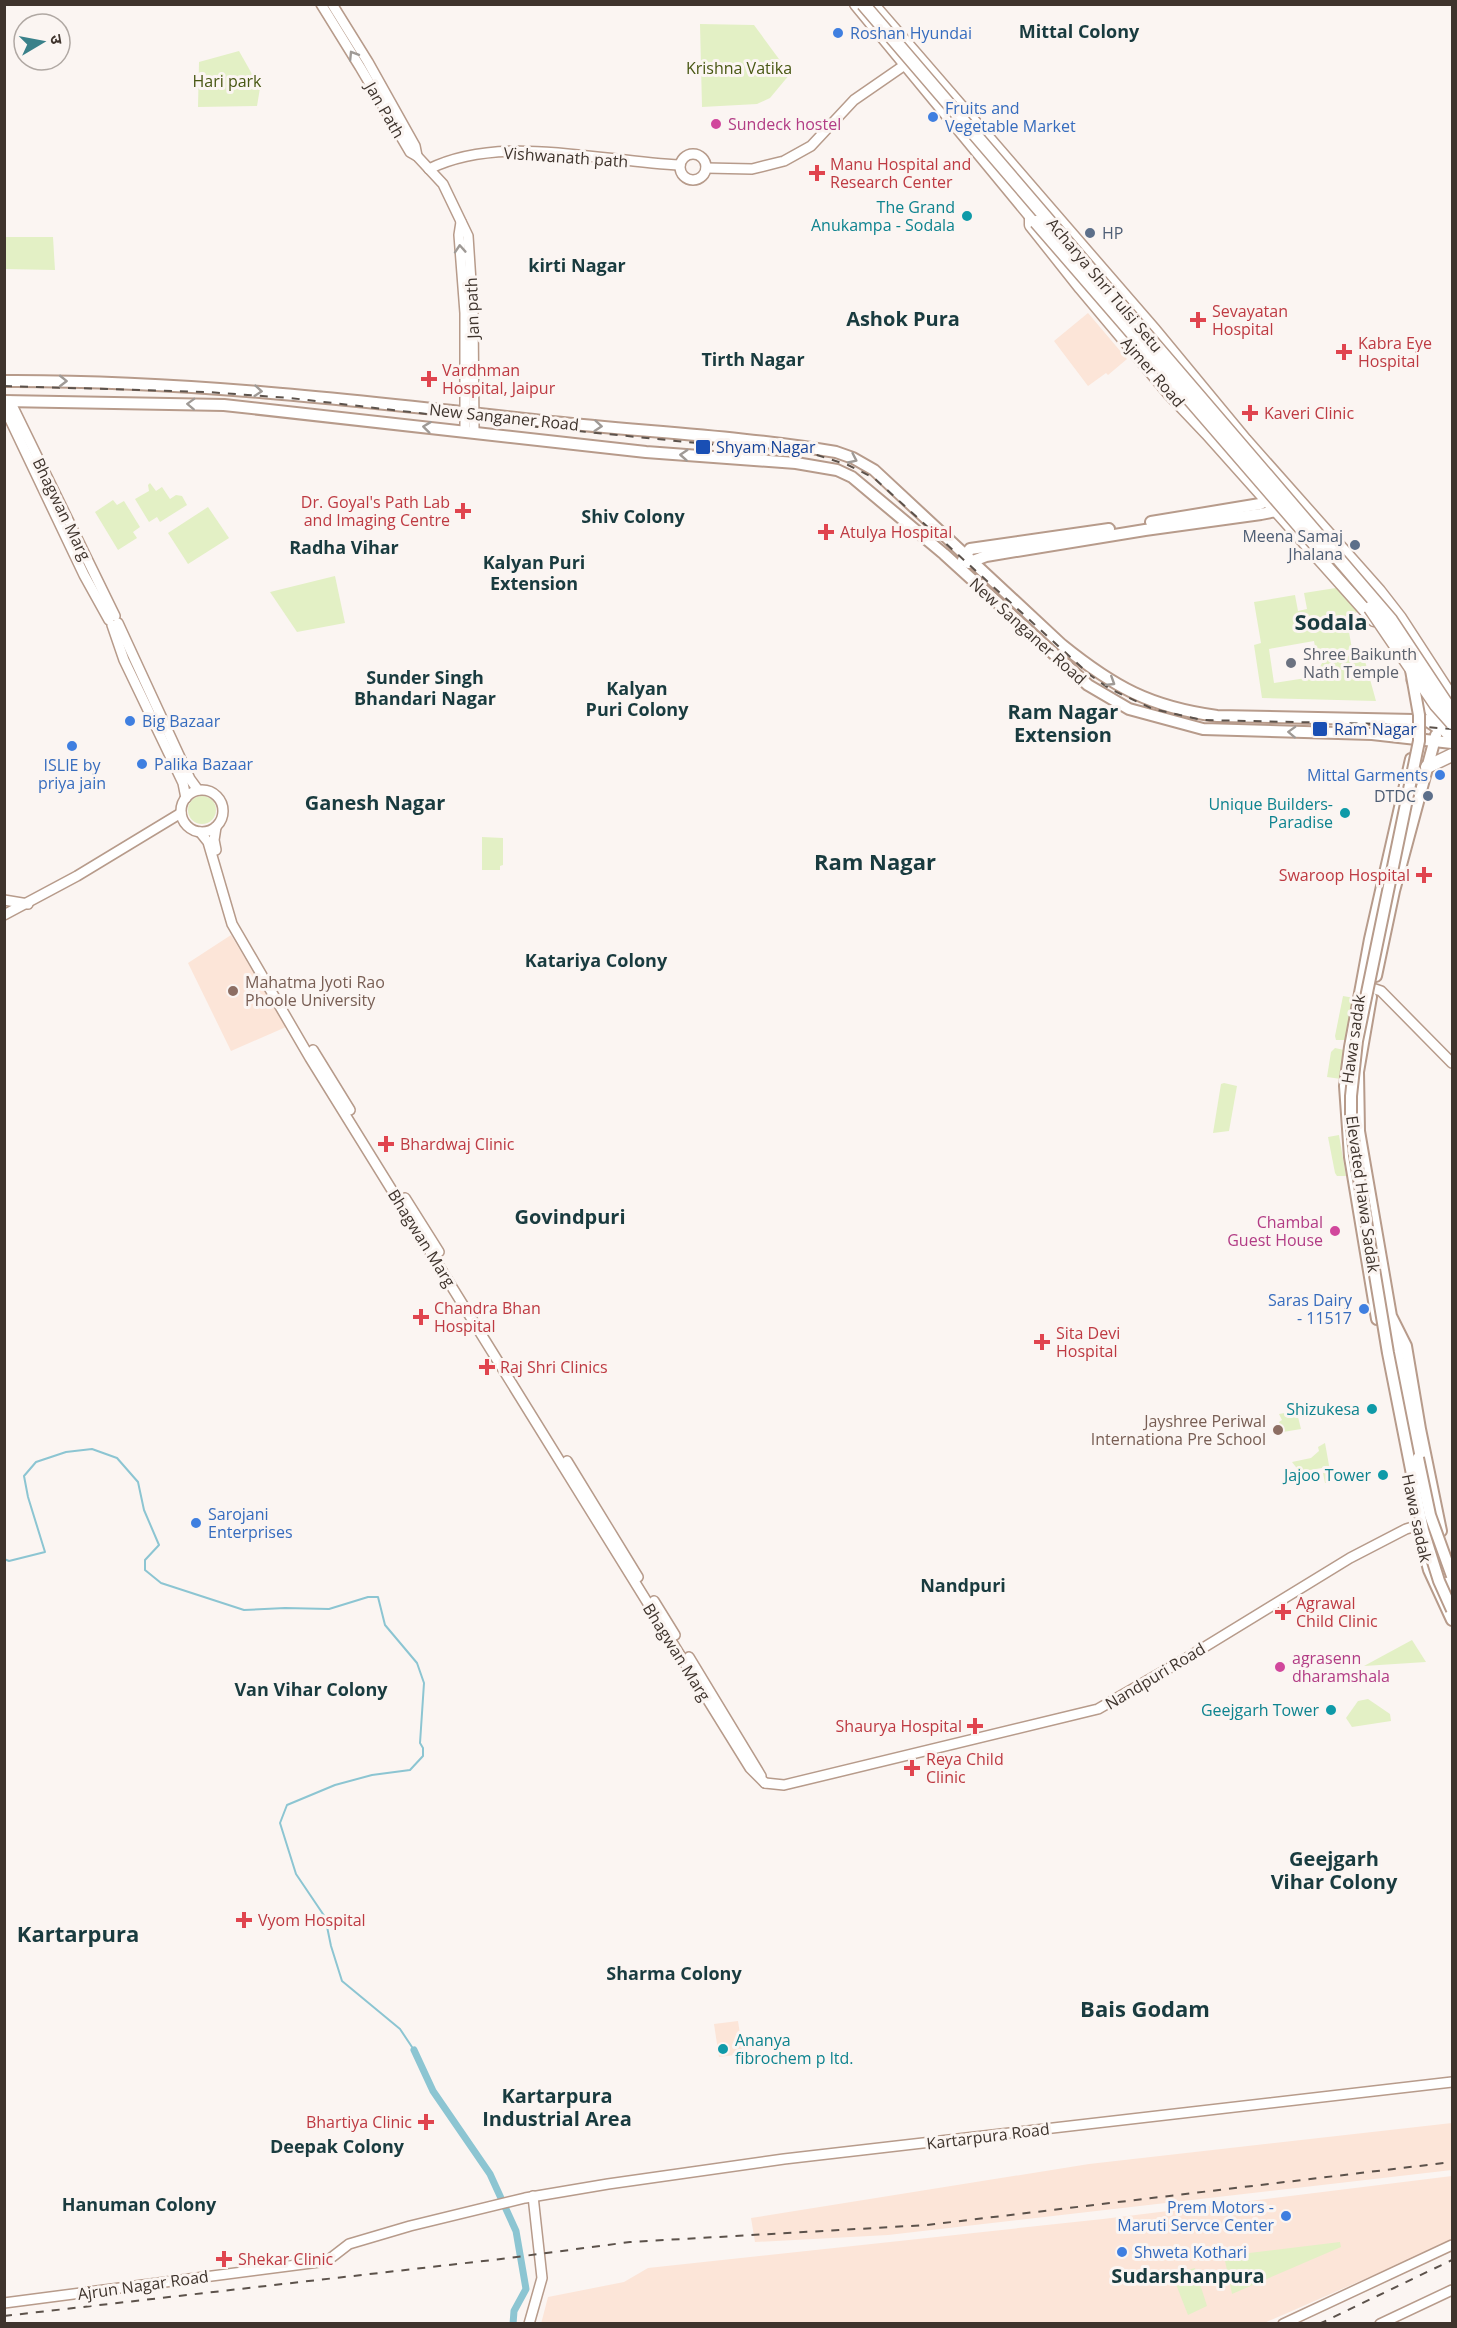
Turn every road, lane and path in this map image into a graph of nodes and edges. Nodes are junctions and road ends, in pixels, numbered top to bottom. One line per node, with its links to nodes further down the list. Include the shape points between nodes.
1 (321, 4): 8 (street, Jan Path, one-way to 1, via 410,152)
2 (332, 4): 8 (street, Jan Path, via 415,146)
3 (856, 4): 7 (highway, Ajmer Road)
4 (864, 4): 29 (highway, Acharya Shri Tulsi Setu, bridge, via 1391,620)
5 (872, 4): 6 (highway, Ajmer Road)
6 (916, 57): 7 (street); 19 (highway, Ajmer Road)
7 (905, 64): 10 (street, via 854,100 811,146 784,161 752,169); 12 (highway, Ajmer Road)
8 (417, 156): 11 (street, Jan path)
9 (680, 165): 10 (street, via 686,156 697,154); 10 (street, via 684,176 695,180); 11 (street, Vishwanath path, via 504,150)
10 (706, 168)
11 (429, 169): 15 (street, Jan path, via 442,184 461,222)
12 (1033, 218): 21 (highway, Ajmer Road, via 1031,225 1081,288); 26 (highway, Acharya Shri Tulsi Setu, bridge, via 1378,617)
13 (4, 381): 15 (main road, New Sanganer Road, one-way to 15, via 192,386)
14 (6, 403): 16 (main road, New Sanganer Road, one-way to 14, via 224,405); 25 (street, Bhagwan Marg)
15 (470, 413): 16 (street, Jan path); 17 (main road, New Sanganer Road, one-way to 17)
16 (469, 432): 18 (main road, New Sanganer Road, one-way to 16)
17 (816, 449): 18 (main road); 23 (main road, New Sanganer Road, one-way to 23, via 853,458 874,470)
18 (813, 466): 24 (main road, New Sanganer Road, via 852,477)
19 (1286, 488): 20 (highway, Ajmer Road); 21 (main road, New Sanganer Road)
20 (1296, 499): 22 (main road, New Sanganer Road); 27 (highway, Ajmer Road, via 1400,618)
21 (1267, 501): 22 (highway, Ajmer Road); 23 (main road, New Sanganer Road, via 970,549)
22 (1275, 511): 23 (main road, New Sanganer Road); 30 (highway, Ajmer Road, via 1382,630)
23 (970, 558): 24 (main road, New Sanganer Road); 30 (main road, New Sanganer Road, one-way to 30, via 1095,672 1121,688 1163,705 1217,716)
24 (958, 567): 34 (main road, New Sanganer Road, one-way to 24, via 1203,729 1129,709 1088,686)
25 (114, 621): 39 (street, Bhagwan Marg); 40 (street, Bhagwan Marg, via 124,660 183,783)
26 (1410, 668): 31 (highway, Acharya Shri Tulsi Setu, bridge); 55 (main road, Elevated Hawa Sadak, bridge, via 1419,715 1419,741 1357,1041 1351,1119 1381,1309 1423,1530)
27 (1450, 695): 30 (main road)
28 (1452, 703): 32 (main road, Hawa sadak)
29 (1452, 712)
30 (1429, 717): 32 (highway, Ajmer Road); 34 (main road)
31 (1452, 723)
32 (1438, 726): 33 (highway, Ajmer Road); 35 (main road, Hawa sadak)
33 (1452, 736)
34 (1416, 739): 35 (main road, New Sanganer Road); 47 (main road, Hawa sadak)
35 (1435, 740): 36 (main road, New Sanganer Road); 38 (main road, Hawa sadak)
36 (1452, 743)
37 (1452, 755): 38 (highway)
38 (1427, 766): 48 (main road, Hawa sadak)
39 (198, 790): 40 (street); 42 (street, via 215,794 221,801 224,811)
40 (186, 798): 41 (street)
41 (181, 813): 43 (street, via 188,827); 45 (street)
42 (216, 827): 43 (street); 57 (street, Bhagwan Marg, via 214,840 238,925)
43 (200, 832): 57 (street, Bhagwan Marg, via 208,842 232,924 310,1059 750,1768)
44 (4, 900): 45 (street)
45 (28, 904): 46 (street)
46 (4, 915)
47 (1361, 985): 48 (street); 51 (main road, Hawa sadak, via 1345,1086 1350,1157 1377,1318)
48 (1373, 988): 49 (street, via 1382,991); 50 (main road, Hawa sadak, via 1358,1072 1359,1131)
49 (1452, 1063)
50 (1391, 1316): 51 (main road, Hawa sadak, via 1406,1346); 53 (main road, bridge, via 1430,1515)
51 (1427, 1522): 52 (main road, Hawa sadak); 54 (main road); 56 (main road, Hawa sadak, via 1429,1570); 57 (street, Nandpuri Road, via 1350,1558 1098,1709 784,1785)
52 (1452, 1563)
53 (1452, 1576)
54 (1452, 1591)
55 (1452, 1610)
56 (1452, 1620)
57 (765, 1783)
58 (1452, 2082): 59 (street, Kartarpura Road, via 784,2160)
59 (529, 2197): 60 (street, Kartarpura Road); 64 (street, via 542,2278)
60 (487, 2206): 63 (street, Ajrun Nagar Road, via 349,2244 327,2261)
61 (1451, 2246): 65 (street)
62 (1452, 2290): 66 (street)
63 (4, 2303)
64 (529, 2324)
65 (1283, 2324)
66 (1380, 2324)

